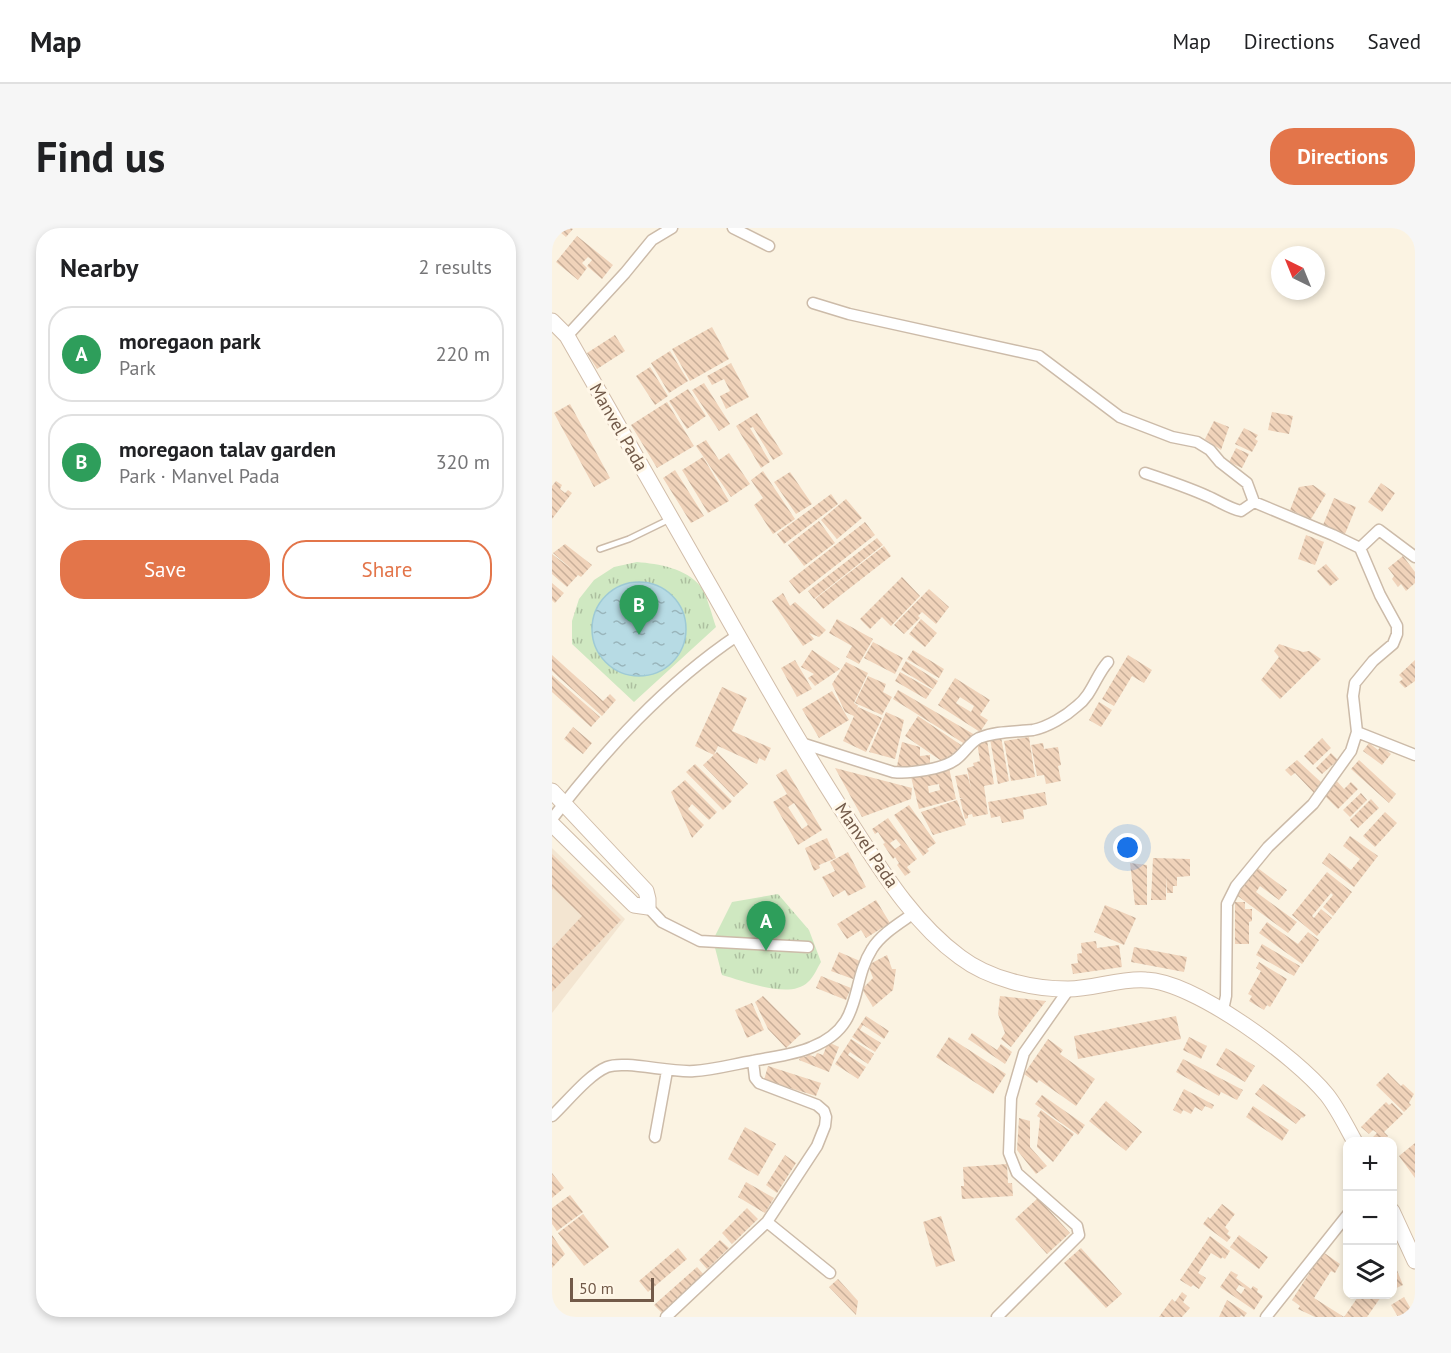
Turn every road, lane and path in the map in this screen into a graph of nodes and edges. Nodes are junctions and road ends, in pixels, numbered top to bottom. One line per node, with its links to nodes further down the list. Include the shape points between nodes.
1 (672, 228): 6 (street, via 652,240)
2 (733, 228): 3 (street)
3 (769, 246)
4 (813, 303): 8 (street, via 1039,356 1120,417 1197,442 1210,450 1247,483)
5 (552, 321): 6 (main road, Manvel Pada)
6 (567, 336): 9 (main road, Manvel Pada)
7 (1145, 473): 8 (street, via 1184,486 1228,508 1242,511)
8 (1254, 502): 10 (street)
9 (671, 518): 11 (lane); 13 (main road, Manvel Pada)
10 (1360, 548): 12 (street, via 1379,530); 15 (street, via 1397,626 1397,634 1393,644 1355,683)
11 (600, 549)
12 (1415, 557)
13 (738, 635): 16 (main road, Manvel Pada); 19 (street, via 644,712)
14 (1108, 662): 16 (street, via 1077,707 1043,727 979,738 946,765 893,772)
15 (1357, 732): 17 (street); 26 (street, via 1351,751 1313,804 1268,847 1231,893 1227,904)
16 (798, 742): 23 (main road, Manvel Pada)
17 (1415, 755)
18 (552, 790): 19 (main road)
19 (564, 803): 20 (street); 22 (main road, via 646,891)
20 (552, 819)
21 (552, 824): 22 (main road, via 634,905)
22 (648, 907): 24 (street, via 662,922 700,941)
23 (914, 913): 25 (main road, Manvel Pada, via 923,926 972,966 1020,984); 27 (street, via 872,948 852,1010 829,1038 812,1048)
24 (808, 947)
25 (1069, 989): 26 (main road, Manvel Pada, via 1146,980 1179,988); 38 (street, via 1024,1053 1011,1098 1008,1153 1017,1173 1077,1226 1079,1235)
26 (1223, 1010): 31 (main road, Manvel Pada, via 1314,1082 1328,1096)
27 (753, 1061): 28 (street, via 694,1071); 33 (street, via 759,1083 818,1105 826,1117 817,1146)
28 (667, 1071): 29 (street, via 619,1064 607,1067); 30 (street)
29 (552, 1116)
30 (655, 1137)
31 (1352, 1137)
32 (1343, 1219): 39 (street)
33 (767, 1222): 36 (street); 37 (street)
34 (1397, 1222): 35 (main road)
35 (1415, 1261)
36 (830, 1273)
37 (666, 1317)
38 (997, 1317)
39 (1266, 1317)

